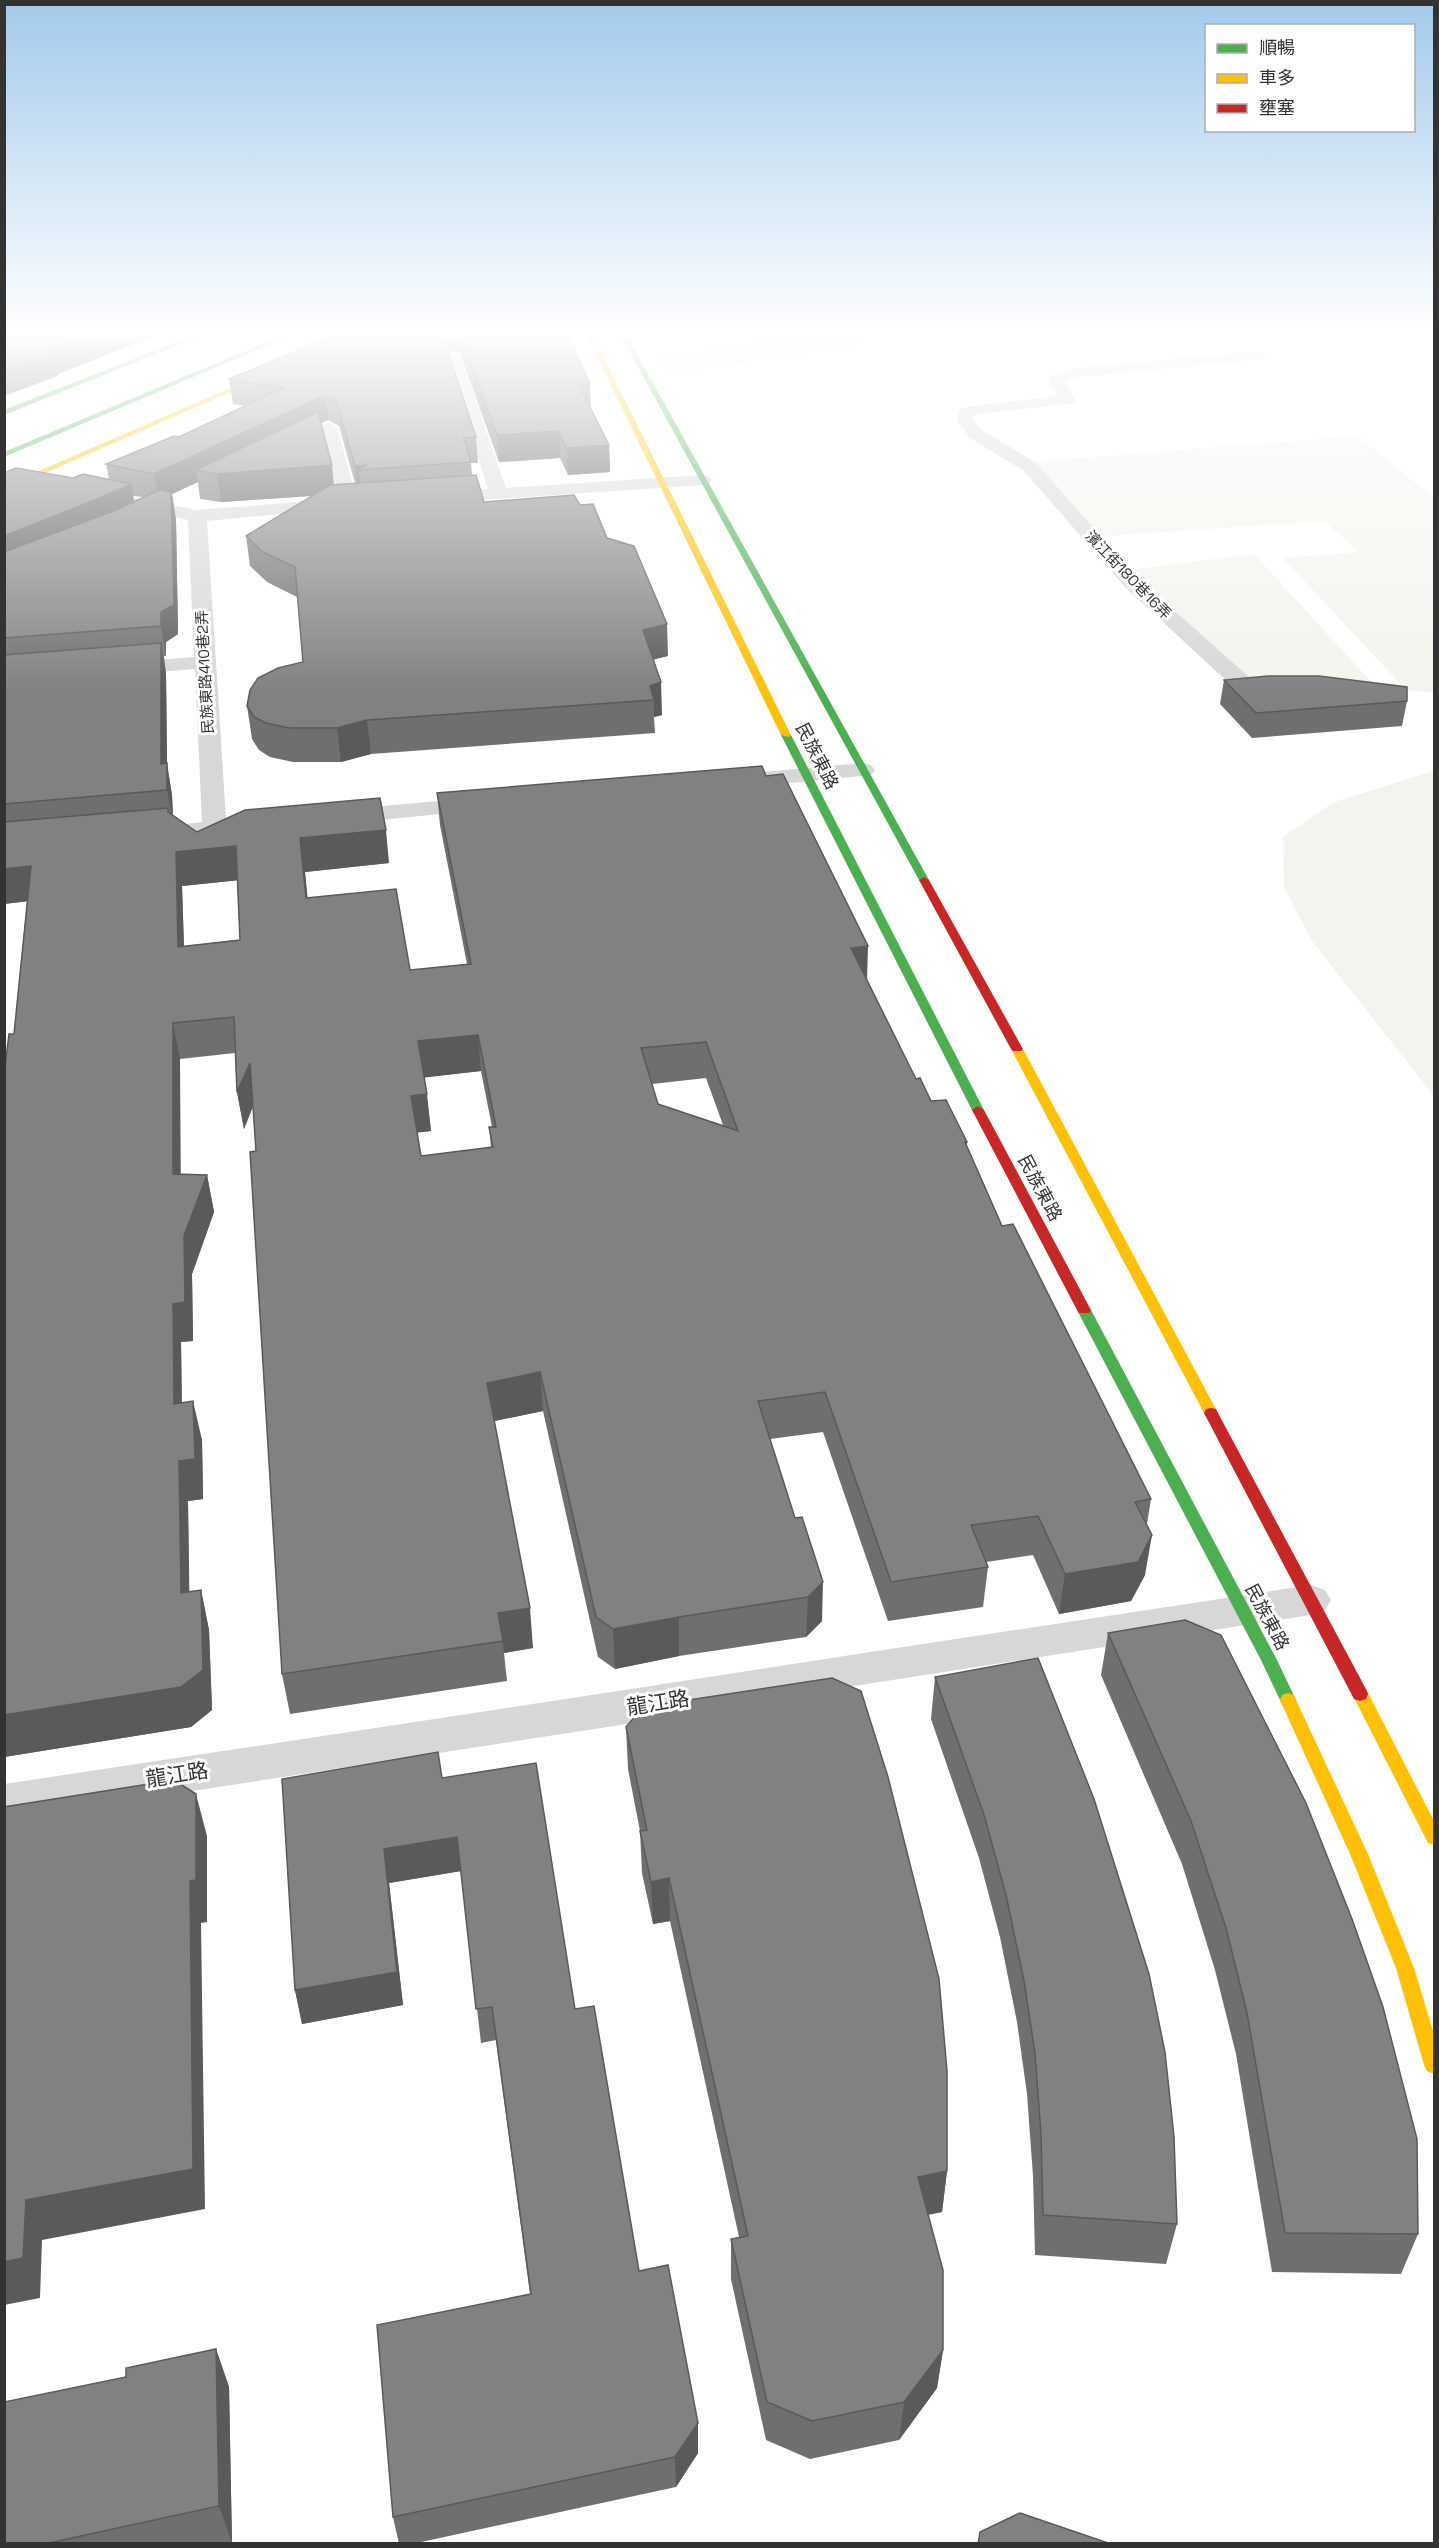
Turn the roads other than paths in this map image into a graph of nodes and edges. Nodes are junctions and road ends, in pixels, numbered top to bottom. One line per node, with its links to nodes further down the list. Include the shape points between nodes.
1 (85, 455): 10 (main road)
2 (271, 455): 8 (street)
3 (336, 455): 19 (street)
4 (486, 455): 14 (street)
5 (648, 455): 11 (main road, 民族東路)
6 (689, 455): 9 (main road, 民族東路)
7 (1010, 455): 25 (street, 濱江街180巷16弄, via 1030,467 1132,583)
8 (267, 457)
9 (703, 480): 11 (street); 26 (main road, 民族東路)
10 (25, 481): 12 (street); 13 (main road)
11 (661, 483): 14 (street); 27 (main road, 民族東路)
12 (56, 487)
13 (4, 489)
14 (499, 494): 17 (street)
15 (185, 497): 20 (street)
16 (114, 499): 20 (street)
17 (418, 499)
18 (372, 502): 19 (street)
19 (349, 503): 21 (street)
20 (161, 508): 21 (street); 22 (street)
21 (197, 516): 23 (street, 民族東路410巷2弄)
22 (134, 521)
23 (205, 662): 24 (street); 32 (street, 民族東路410巷2弄)
24 (98, 671)
25 (1252, 692)
26 (863, 770): 27 (street); 34 (main road, 民族東路, via 1037,1085)
27 (806, 775): 28 (street); 35 (main road, 民族東路, via 968,1092)
28 (713, 783)
29 (507, 802): 30 (street)
30 (310, 820)
31 (274, 823): 32 (street)
32 (214, 828): 33 (street)
33 (133, 836)
34 (1311, 1600): 35 (street, 龍江路); 37 (main road, 民族東路)
35 (1243, 1610): 36 (street, 龍江路); 38 (main road, 民族東路, via 1359,1854 1405,1968)
36 (4, 1802)
37 (1434, 1839)
38 (1434, 2065)

